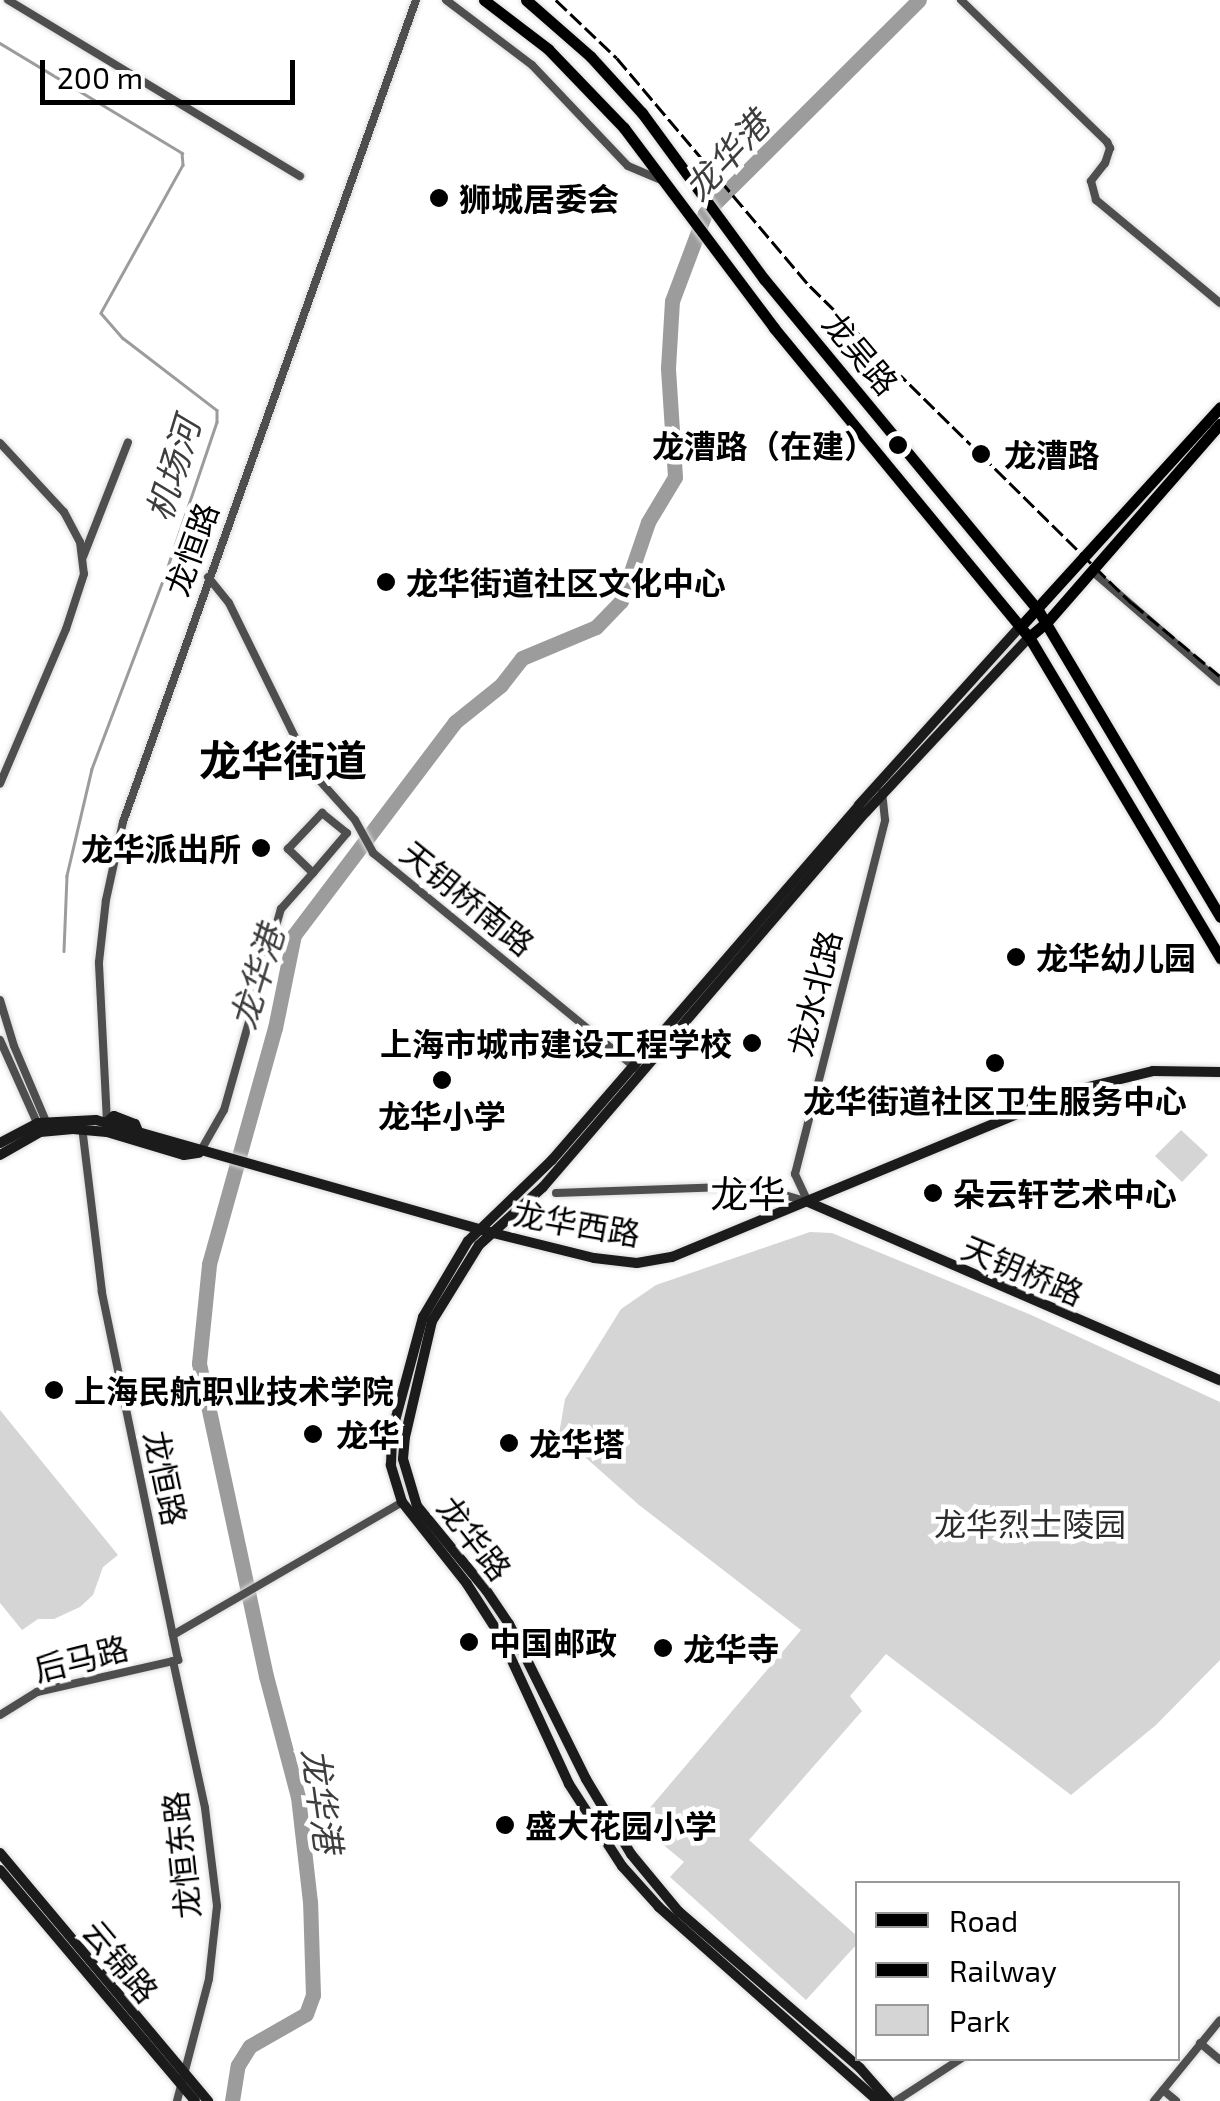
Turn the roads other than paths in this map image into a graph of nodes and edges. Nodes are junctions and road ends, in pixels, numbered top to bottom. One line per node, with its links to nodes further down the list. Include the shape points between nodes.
1 (8, 0): 7 (street)
2 (416, 0): 16 (street, 龙恒路)
3 (446, 0): 8 (street, 龙吴路, via 532,65 628,166)
4 (484, 0): 8 (main road, 龙吴路, via 574,74)
5 (526, 0): 17 (main road, 龙吴路, via 616,83 764,279)
6 (963, 0): 9 (street, via 1108,141 1112,148 1093,182 1098,199)
7 (300, 176)
8 (669, 184): 19 (main road, 龙吴路, via 774,328)
9 (1220, 302)
10 (1220, 407): 17 (main road)
11 (1220, 424): 15 (main road)
12 (0, 442): 14 (street, via 64,512)
13 (128, 442): 14 (street)
14 (84, 557): 21 (street, via 81,590)
15 (1092, 572): 18 (main road); 20 (street)
16 (208, 576): 28 (street, 天钥桥南路, via 229,602 312,772 355,820 373,853); 32 (street, 龙恒路, via 123,822 108,890 98,995)
17 (1038, 610): 18 (main road, 龙吴路); 19 (main road)
18 (1047, 622): 19 (main road); 24 (main road, 龙吴路)
19 (1025, 632): 22 (main road); 25 (main road, 龙吴路)
20 (1220, 682)
21 (0, 784)
22 (879, 790): 28 (main road, 龙华路); 28 (main road, 龙华路, via 859,805); 37 (street, 龙水北路, via 885,820 795,1174)
23 (313, 873): 23 (street, via 288,849 322,813 347,833); 34 (street, via 281,908 224,1110)
24 (1220, 917)
25 (1220, 958)
26 (0, 1000): 31 (street)
27 (0, 1040): 31 (street)
28 (638, 1070): 38 (main road, 龙华路); 39 (main road, 龙华路, via 543,1187)
29 (1220, 1072): 37 (main road, 龙华西路, via 1153,1071 1076,1090)
30 (78, 1124): 31 (main road, 龙华西路); 32 (main road, 龙华西路); 42 (street, 龙恒路, via 102,1292)
31 (44, 1127): 33 (main road); 35 (main road)
32 (107, 1127): 34 (main road, 龙华西路); 34 (main road, 龙华西路, via 184,1154)
33 (0, 1142)
34 (200, 1152): 38 (main road, 龙华西路)
35 (0, 1156)
36 (556, 1193): 37 (street, via 754,1186)
37 (808, 1202): 39 (main road, 龙华西路, via 654,1262 594,1258); 40 (main road, 天钥桥路)
38 (480, 1230): 39 (main road, 龙华西路); 41 (main road, 龙华路, via 436,1290 398,1400 391,1465)
39 (494, 1233): 56 (main road, 龙华路, via 432,1321 408,1410 402,1460 408,1488 508,1624 586,1779 657,1888)
40 (1220, 1380)
41 (402, 1502): 42 (street); 55 (main road, 龙华路, via 501,1637 569,1784 622,1866)
42 (173, 1635): 43 (street, 龙恒路)
43 (176, 1660): 44 (street, 后马路, via 37,1692); 51 (street, 龙恒东路, via 217,1906 210,1979)
44 (0, 1714)
45 (0, 1853): 51 (main road, 云锦路)
46 (0, 1870): 51 (main road, 云锦路)
47 (1220, 2020): 48 (street)
48 (1200, 2043): 49 (street); 52 (street)
49 (1220, 2060)
50 (957, 2061): 56 (street)
51 (183, 2079): 53 (main road, 云锦路); 54 (street, 龙恒东路)
52 (1162, 2090): 57 (street); 58 (street)
53 (203, 2100)
54 (177, 2101)
55 (878, 2101)
56 (893, 2101)
57 (1154, 2101)
58 (1176, 2101)

